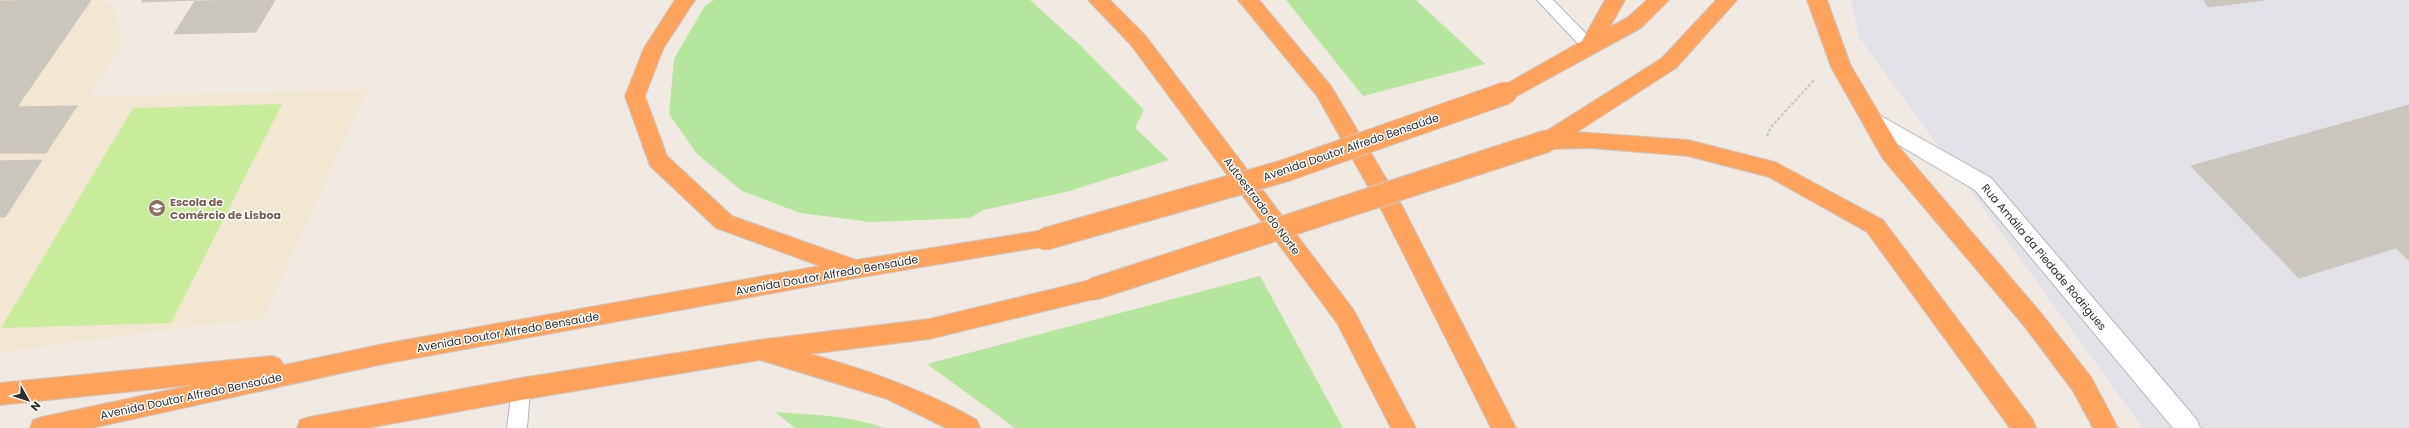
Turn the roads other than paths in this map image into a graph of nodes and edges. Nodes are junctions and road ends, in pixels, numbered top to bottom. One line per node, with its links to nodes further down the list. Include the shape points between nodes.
1 (684, 0): 12 (highway, via 654,48 635,96 658,160 724,222)
2 (1098, 0): 21 (highway, Autoestrada do Norte, via 1138,40 1345,316)
3 (1248, 0): 22 (highway, via 1324,91 1391,206)
4 (1544, 0): 9 (lane)
5 (1615, 0): 9 (highway)
6 (1659, 0): 9 (highway, Avenida Doutor Alfredo Bensaúde, via 1634,23)
7 (1727, 0): 11 (highway, via 1669,63)
8 (1817, 0): 10 (highway, via 1841,67)
9 (1589, 46): 12 (highway, Avenida Doutor Alfredo Bensaúde, bridge, via 1506,93 1284,171 1045,239)
10 (1872, 119): 24 (highway, via 1891,153 2033,320 2082,384); 25 (street, Rua Amália da Piedade Rodrigues, via 1983,184)
11 (1547, 141): 13 (highway, bridge, via 1094,289 930,329); 23 (highway, via 1590,140 1688,148 1775,170 1875,226)
12 (856, 269): 14 (highway, Avenida Doutor Alfredo Bensaúde)
13 (758, 350): 15 (highway); 20 (highway, via 881,385 947,415)
14 (383, 354): 16 (highway); 17 (highway, Avenida Doutor Alfredo Bensaúde)
15 (521, 389): 18 (highway); 19 (lane)
16 (0, 394)
17 (42, 428)
18 (309, 428)
19 (517, 428)
20 (968, 428)
21 (1404, 428)
22 (1504, 428)
23 (2024, 428)
24 (2106, 428)
25 (2188, 428)

